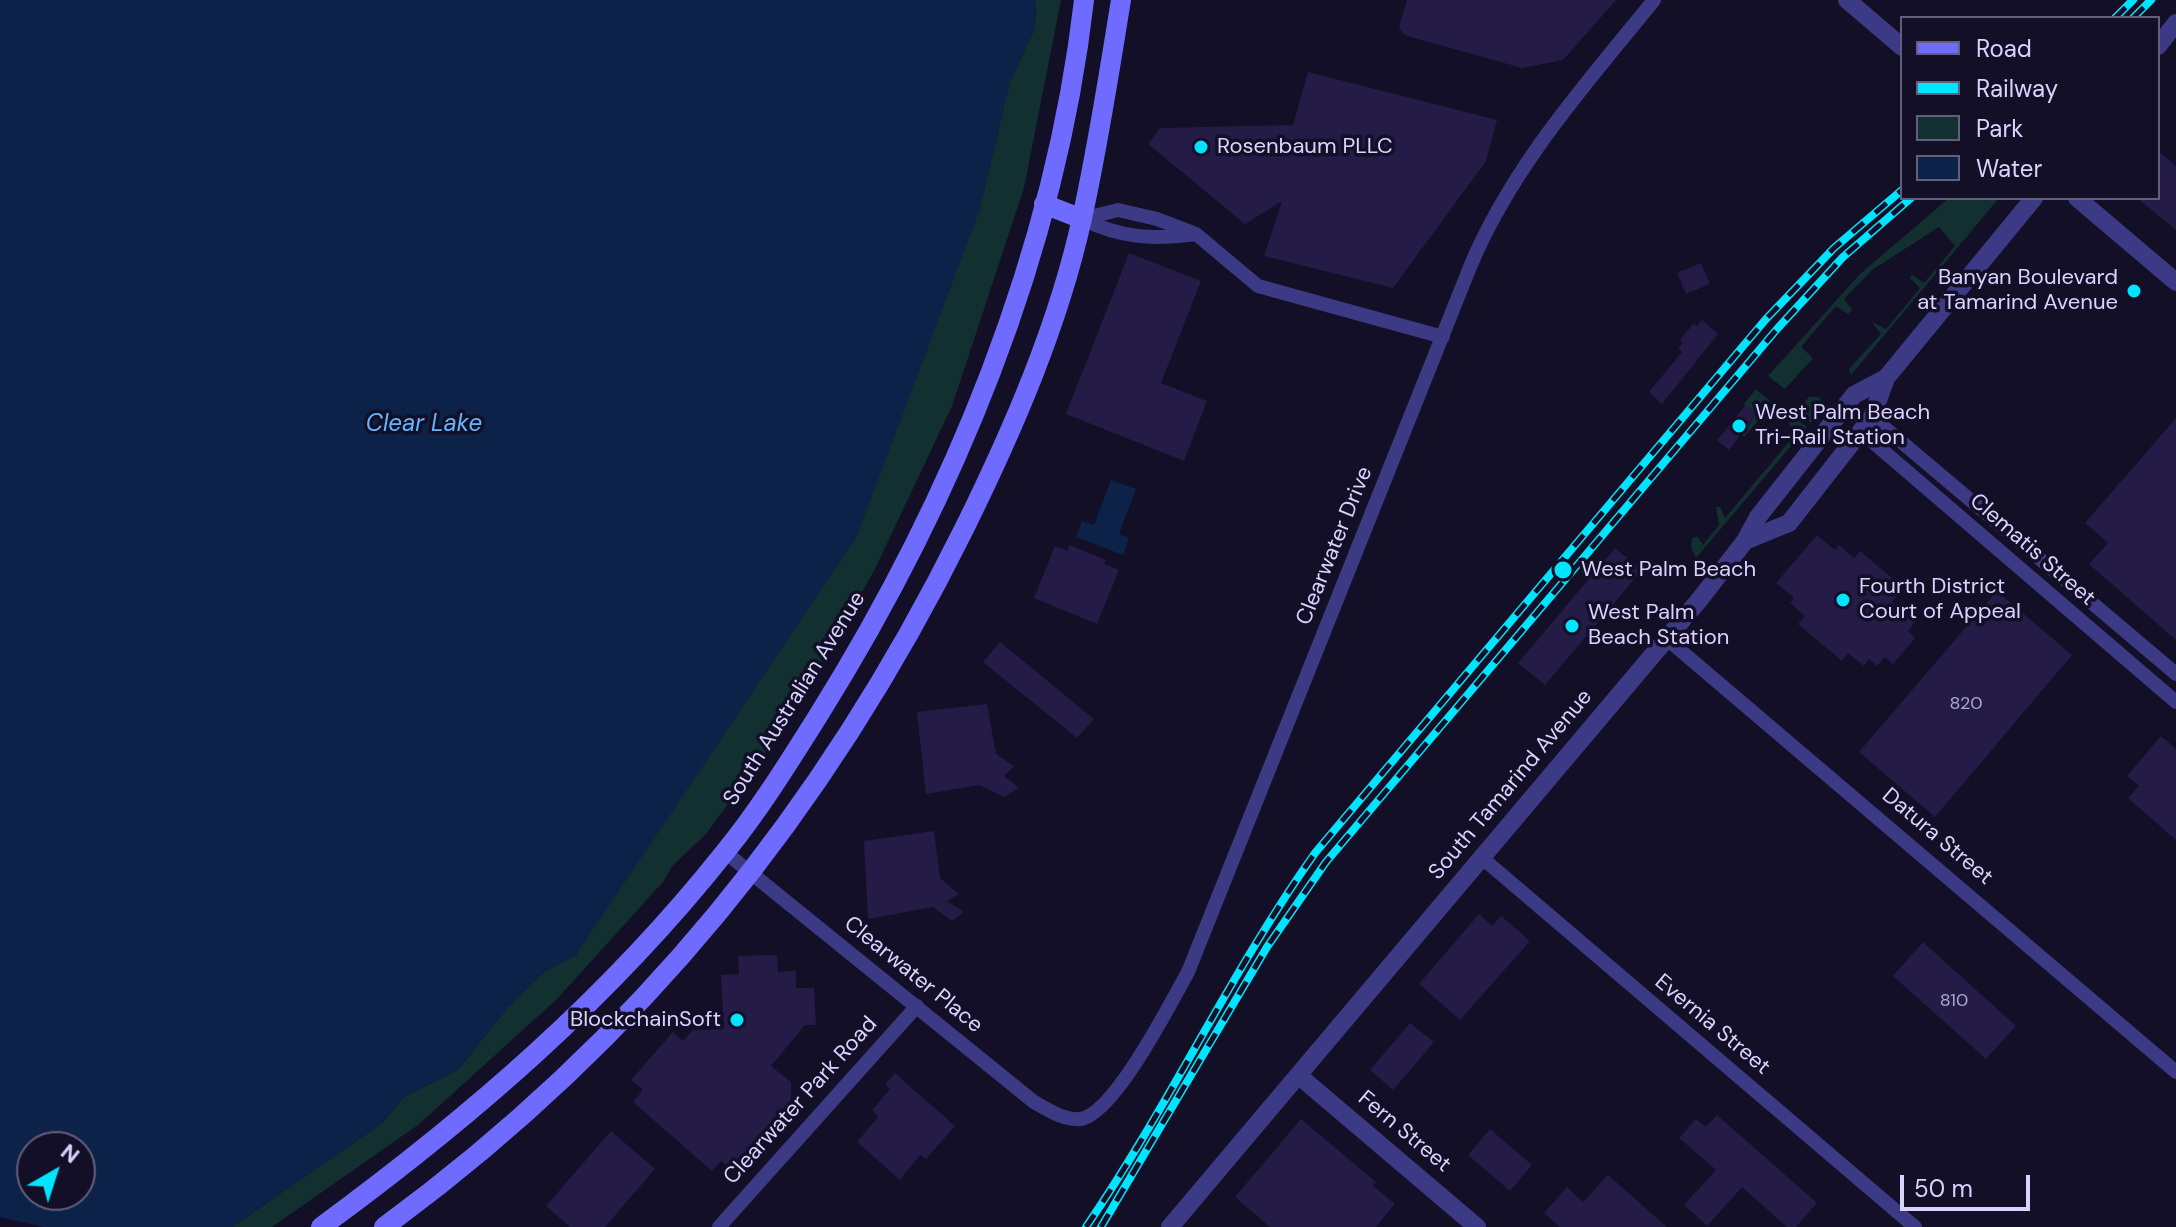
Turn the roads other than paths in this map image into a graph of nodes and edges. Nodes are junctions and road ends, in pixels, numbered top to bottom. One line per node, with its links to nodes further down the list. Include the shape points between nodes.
1 (1084, 0): 10 (main road, South Australian Avenue, via 1065,118)
2 (1121, 0): 11 (main road)
3 (1654, 0): 14 (street, Clearwater Drive, via 1523,167 1474,258)
4 (1847, 0): 7 (street)
5 (2176, 23): 6 (street)
6 (2160, 43)
7 (1900, 45)
8 (2032, 200): 15 (street)
9 (2079, 200): 13 (street)
10 (1044, 204): 11 (main road); 23 (main road, South Australian Avenue, via 1014,313 912,547 843,676)
11 (1082, 219): 12 (street, via 1112,233 1155,240); 12 (street, via 1118,210); 25 (main road, via 1019,413 938,582 864,713)
12 (1196, 234): 14 (street, via 1258,286)
13 (2176, 282)
14 (1443, 337): 29 (street, Clearwater Drive, via 1188,972 1108,1100)
15 (1886, 378): 16 (street, South Tamarind Avenue, via 1854,395); 17 (street)
16 (1844, 409): 18 (street, via 1844,425); 19 (street, South Tamarind Avenue)
17 (1866, 424): 18 (street); 21 (street, Clematis Street); 22 (street, Clematis Street)
18 (1826, 476): 19 (street, via 1789,523)
19 (1745, 541): 20 (street, South Tamarind Avenue)
20 (1667, 639): 24 (street, South Tamarind Avenue); 27 (street, Datura Street)
21 (2176, 674)
22 (2176, 702)
23 (725, 852): 25 (street, Clearwater Place); 30 (main road, South Australian Avenue, via 667,921 548,1044 417,1156)
24 (1481, 857): 28 (street, South Tamarind Avenue); 35 (street, Evernia Street)
25 (751, 875): 26 (street, Clearwater Place); 31 (main road, via 685,954 566,1078)
26 (917, 1006): 29 (street, Clearwater Place, via 1034,1102); 32 (street, Clearwater Park Road)
27 (2176, 1072)
28 (1298, 1075): 33 (street, South Tamarind Avenue); 34 (street, Fern Street)
29 (1080, 1119)
30 (321, 1227)
31 (384, 1227)
32 (719, 1227)
33 (1170, 1227)
34 (1477, 1227)
35 (1915, 1227)

